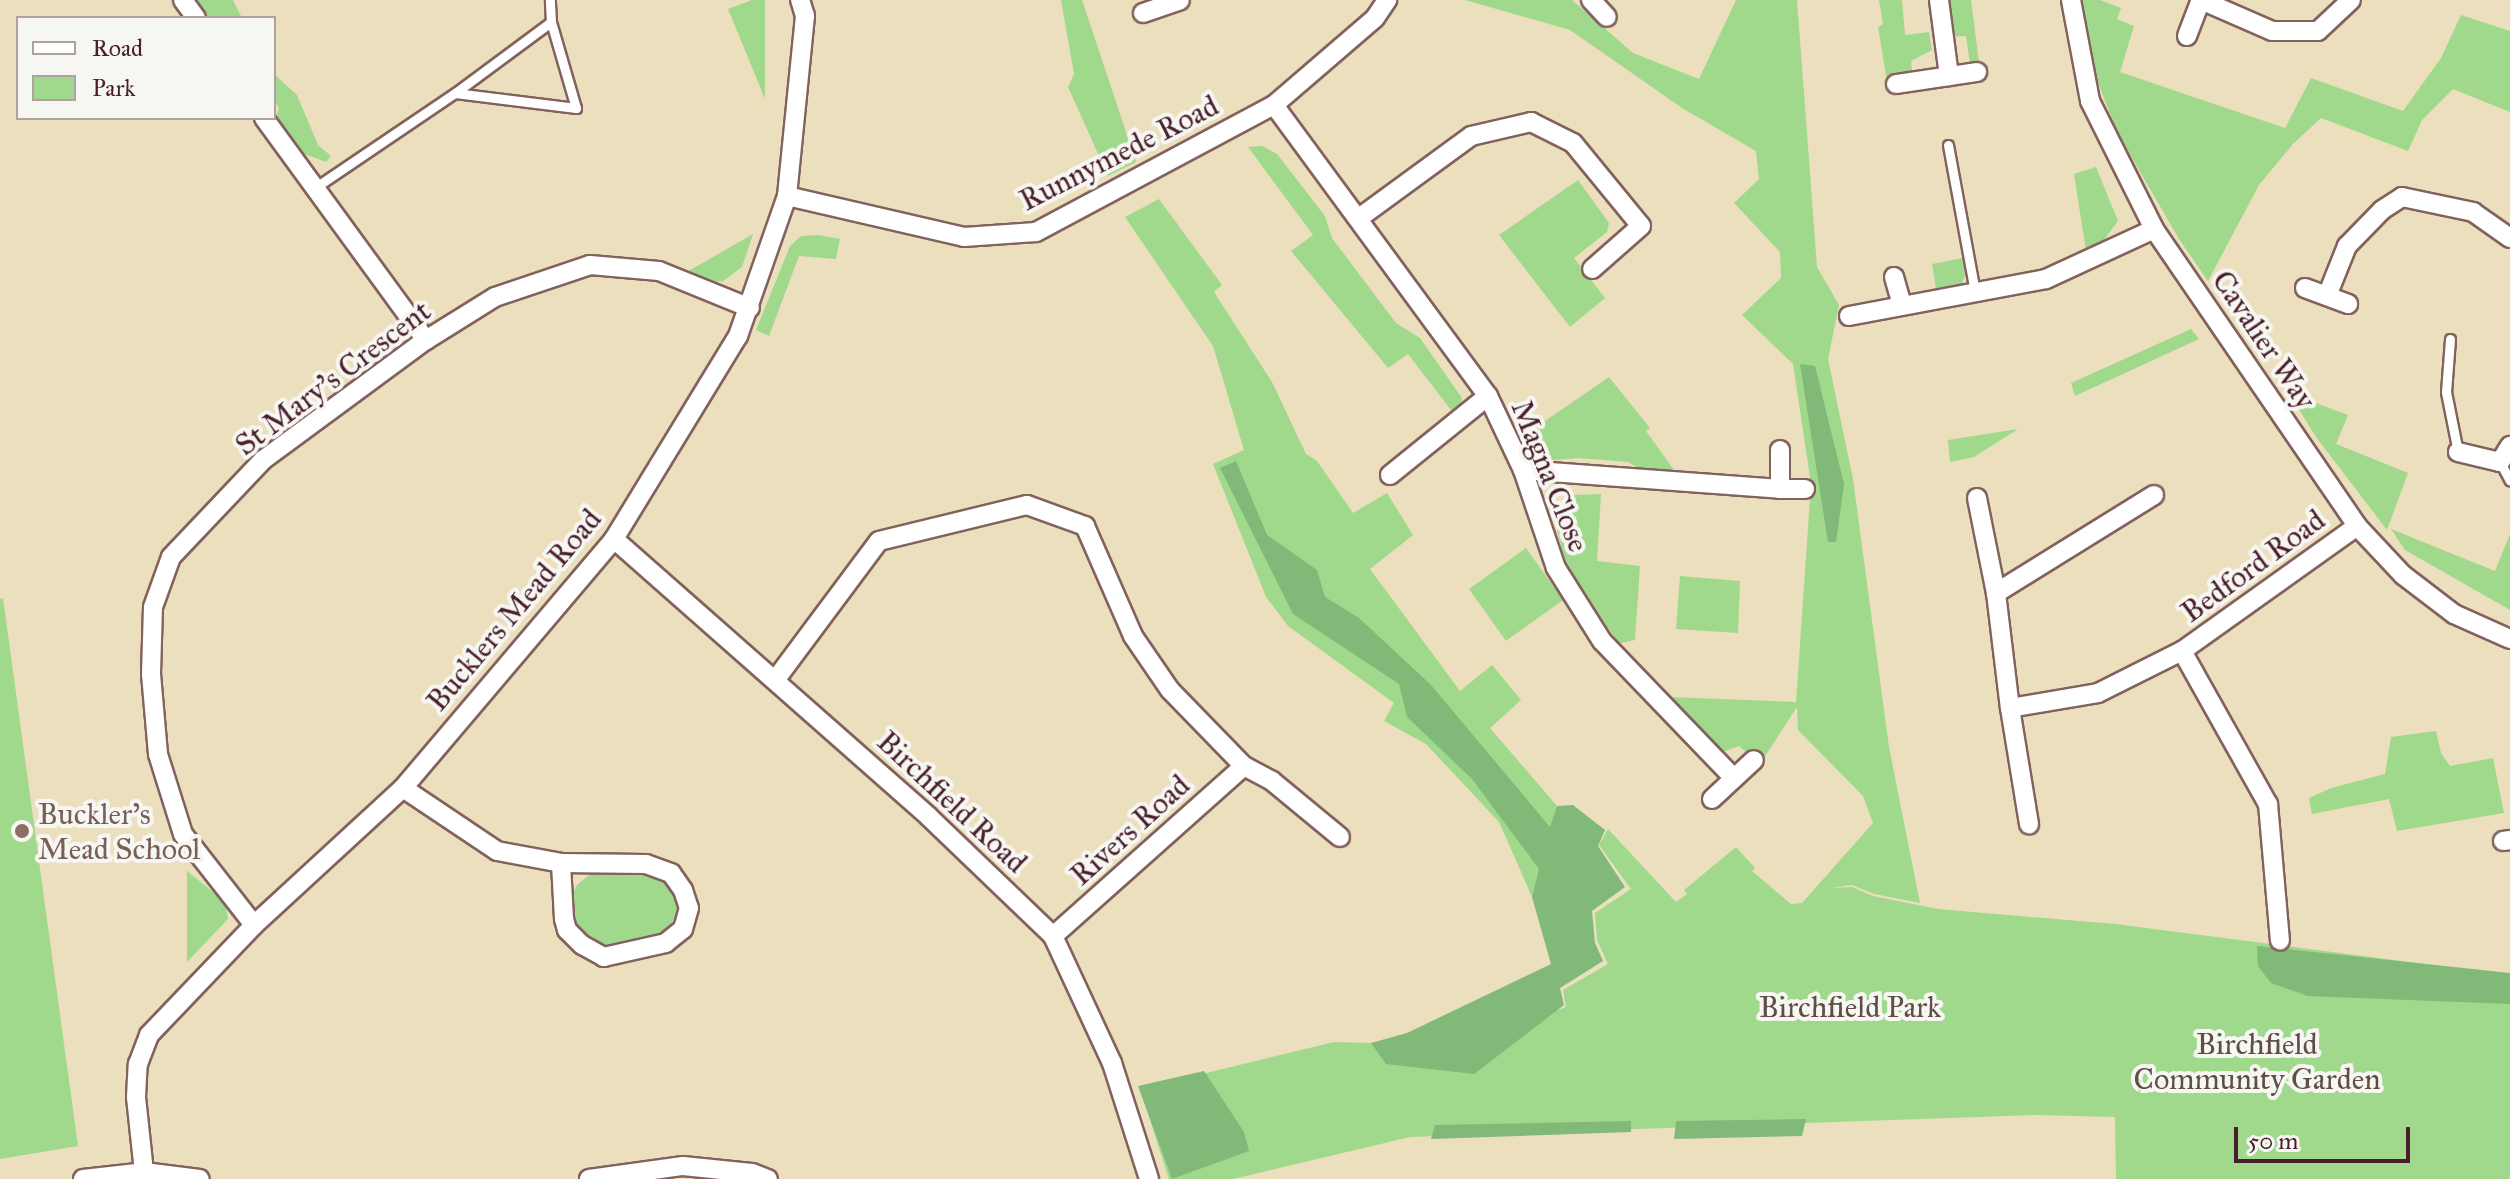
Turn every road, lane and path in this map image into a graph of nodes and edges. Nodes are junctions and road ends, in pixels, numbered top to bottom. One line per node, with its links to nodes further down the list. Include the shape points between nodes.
1 (550, 0): 12 (lane)
2 (800, 0): 22 (street, Bucklers Mead Road, via 805,16)
3 (1180, 0): 10 (street)
4 (1387, 0): 18 (street, Runnymede Road, via 1375,18)
5 (1591, 0): 11 (street)
6 (1939, 0): 15 (street)
7 (2071, 0): 24 (street, Cavalier Way, via 2090,101)
8 (2201, 0): 9 (street, via 2272,31 2318,31); 13 (street)
9 (2351, 0)
10 (1143, 13)
11 (1607, 17)
12 (551, 22): 17 (lane); 17 (lane, via 576,108)
13 (2187, 36)
14 (1977, 72): 15 (street)
15 (1949, 76): 16 (street)
16 (1896, 84)
17 (455, 93): 21 (lane)
18 (1274, 105): 22 (street, Runnymede Road, via 1036,232 964,237); 23 (street, Magna Close)
19 (265, 120): 21 (street)
20 (1948, 145): 29 (lane)
21 (313, 189): 36 (street)
22 (787, 196): 33 (street, Bucklers Mead Road)
23 (1359, 218): 26 (street, via 1471,136 1531,122 1573,143 1641,226); 37 (street, Magna Close)
24 (2154, 229): 29 (street, via 2046,279); 48 (street, Cavalier Way)
25 (2510, 238): 30 (street, via 2473,212 2402,197 2347,246)
26 (1592, 269)
27 (1894, 277): 32 (street)
28 (2305, 288): 30 (street)
29 (1975, 292): 32 (street)
30 (2327, 296): 31 (street)
31 (2348, 304)
32 (1902, 305): 34 (street)
33 (750, 308): 36 (street, St Mary's Crescent, via 659,271 590,265 495,297); 49 (street, Bucklers Mead Road)
34 (1849, 316)
35 (2450, 339): 39 (lane, via 2446,392)
36 (426, 340): 63 (street, St Mary's Crescent, via 263,460 171,557 153,607 151,674 158,754 183,834)
37 (1488, 396): 41 (street, Magna Close); 42 (street)
38 (1780, 450): 44 (street)
39 (2458, 452): 40 (street)
40 (2505, 454): 43 (lane)
41 (1523, 470): 44 (street); 57 (street, Magna Close, via 1556,568 1602,641)
42 (1390, 475)
43 (2510, 481)
44 (1780, 489): 45 (street)
45 (1805, 489)
46 (2154, 495): 50 (street)
47 (1977, 498): 50 (street)
48 (2357, 526): 51 (street, Cavalier Way, via 2403,575 2454,614); 52 (street, Bedford Road)
49 (614, 539): 53 (street, Birchfield Road); 58 (street, Bucklers Mead Road)
50 (1996, 593): 54 (street)
51 (2510, 639)
52 (2182, 651): 54 (street, Bedford Road, via 2098,693); 65 (street, Bedford Road, via 2268,804)
53 (776, 679): 56 (street, via 879,541 1027,505 1085,526 1133,636 1170,690); 64 (street, Birchfield Road)
54 (2010, 708): 60 (street)
55 (1754, 760): 57 (street)
56 (1244, 766): 61 (street, via 1272,781); 64 (street, Rivers Road)
57 (1733, 777): 59 (street)
58 (403, 788): 62 (street, via 497,851); 63 (street, Bucklers Mead Road)
59 (1712, 799)
60 (2029, 824)
61 (1340, 837)
62 (561, 863): 62 (street, via 646,864 671,873 689,908 683,929 666,943 604,957 567,930)
63 (254, 925): 66 (street, Bucklers Mead Road, via 149,1035 138,1064 136,1097)
64 (1053, 936): 71 (street, Birchfield Road, via 1112,1063)
65 (2280, 940)
66 (144, 1172): 67 (street); 68 (street)
67 (83, 1179)
68 (200, 1179)
69 (589, 1179): 70 (street, via 683,1166)
70 (768, 1179)
71 (1149, 1179)

